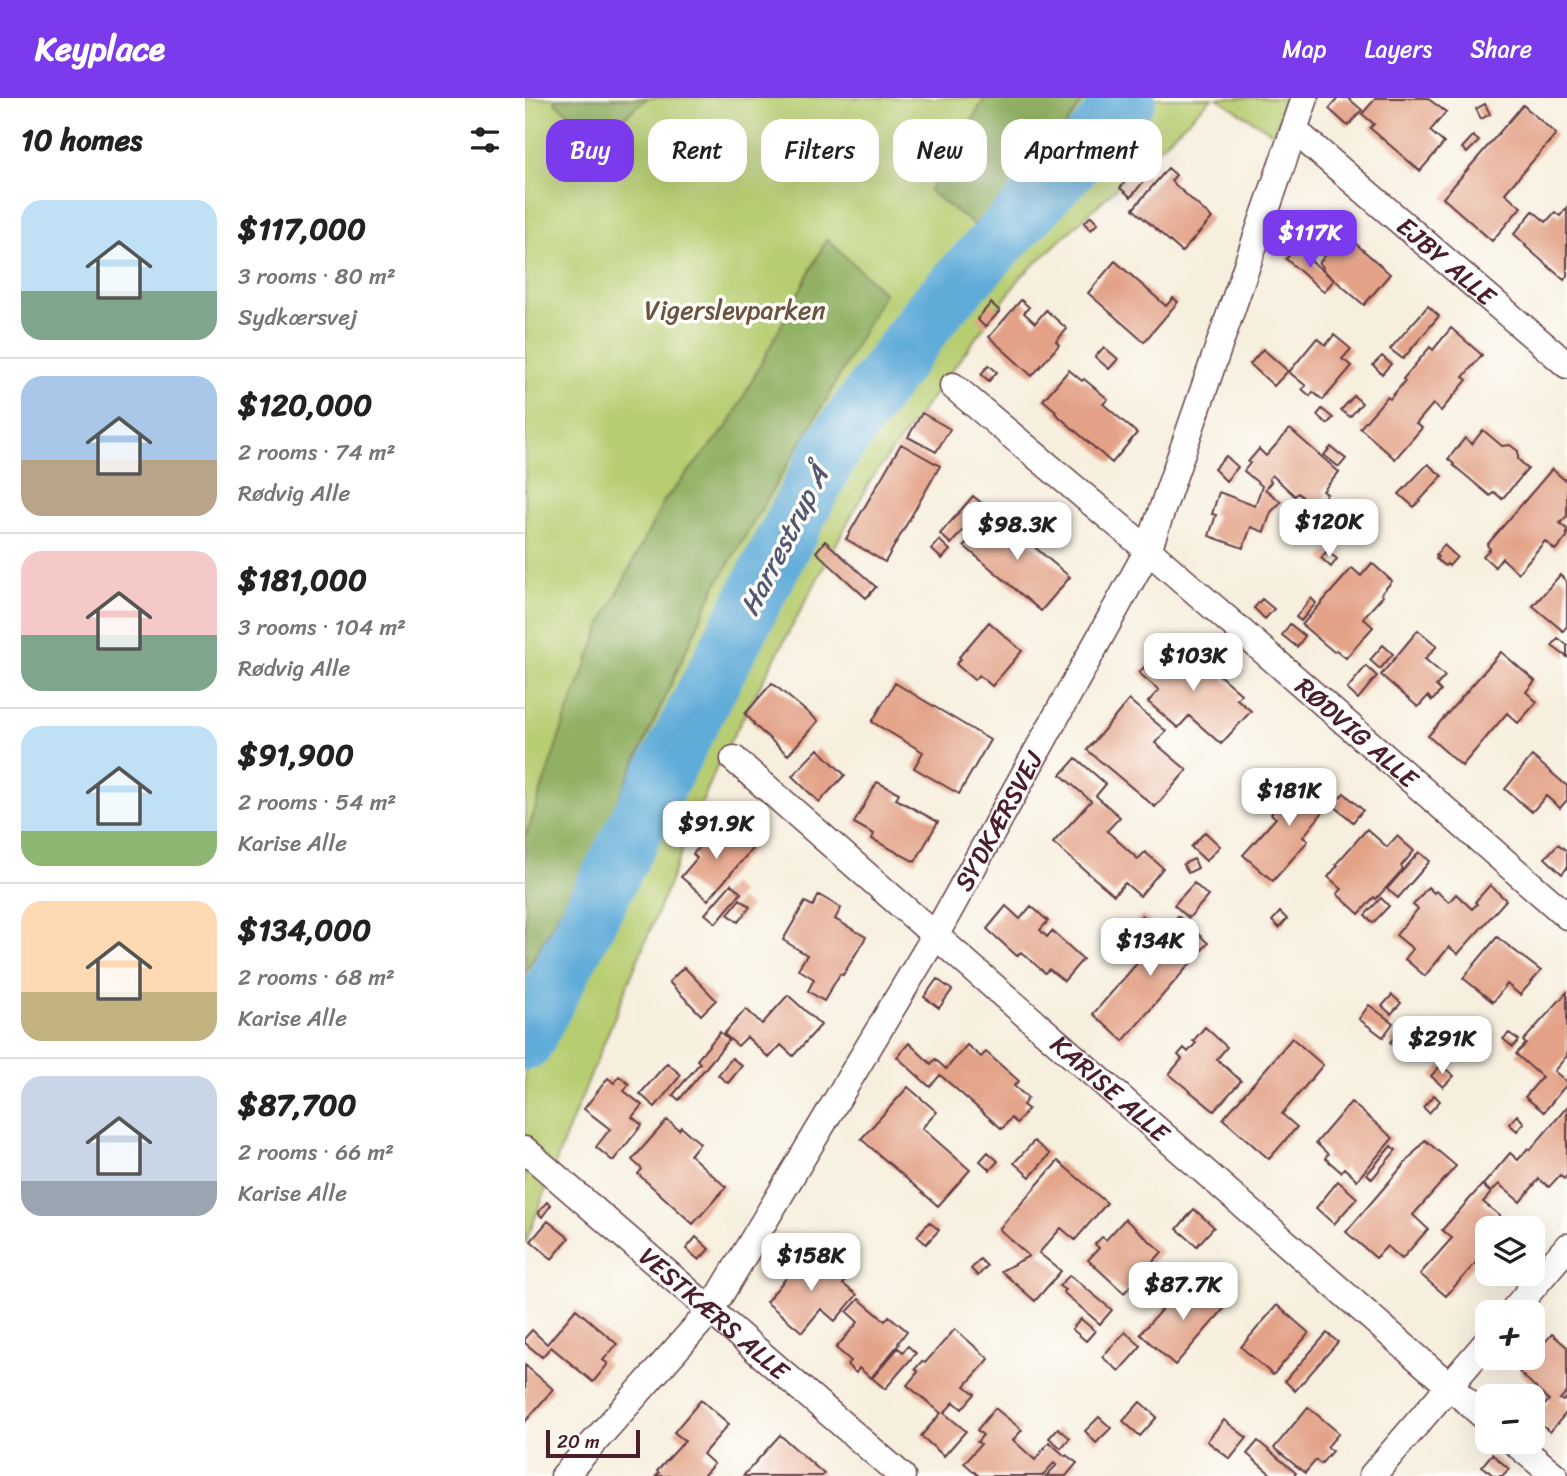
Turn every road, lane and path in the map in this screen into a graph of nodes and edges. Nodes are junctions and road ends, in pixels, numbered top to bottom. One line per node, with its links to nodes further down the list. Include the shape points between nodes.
1 (1304, 98): 2 (street, SYDKÆRSVEJ)
2 (1294, 130): 3 (street, EJBY ALLE); 5 (street, SYDKÆRSVEJ)
3 (1567, 365)
4 (953, 386): 5 (street, RØDVIG ALLE)
5 (1148, 550): 7 (street, RØDVIG ALLE); 8 (street, SYDKÆRSVEJ)
6 (734, 759): 8 (street, KARISE ALLE)
7 (1567, 916)
8 (935, 936): 12 (street, SYDKÆRSVEJ); 14 (street, KARISE ALLE)
9 (525, 1150): 12 (street, VESTKÆRS ALLE)
10 (1567, 1247): 11 (street)
11 (1522, 1300)
12 (711, 1310): 17 (street, SYDKÆRSVEJ); 18 (street, VESTKÆRS ALLE)
13 (1475, 1357): 14 (street)
14 (1450, 1387): 15 (street, KARISE ALLE); 19 (street)
15 (1475, 1409)
16 (1528, 1454): 20 (street)
17 (565, 1476)
18 (902, 1476)
19 (1373, 1476)
20 (1555, 1476)

